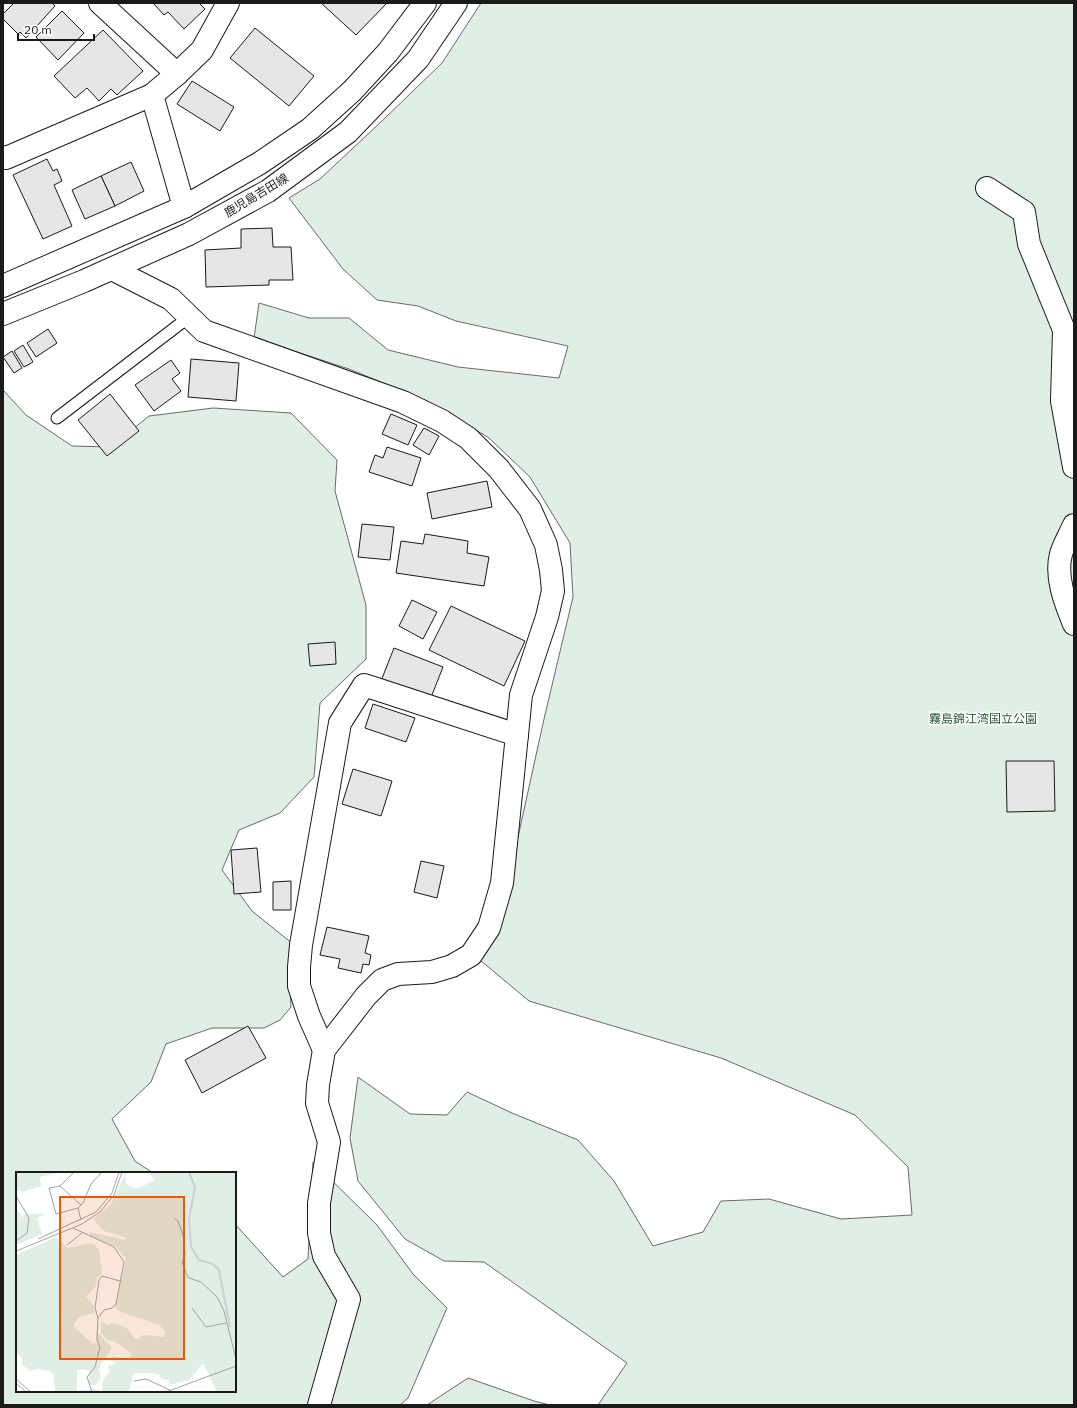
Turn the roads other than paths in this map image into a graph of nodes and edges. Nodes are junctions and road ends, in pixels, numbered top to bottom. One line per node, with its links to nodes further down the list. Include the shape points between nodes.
1 (100, 3): 5 (street)
2 (228, 3): 5 (street, via 202,50)
3 (425, 3): 9 (street, via 388,52 352,91 310,129 260,163)
4 (456, 3): 10 (street, 鹿児島吉田線, via 418,59 348,132 268,191 189,234)
5 (177, 74): 6 (street)
6 (152, 95): 7 (street, via 6,158); 9 (street)
7 (3, 157)
8 (987, 188): 15 (street, via 1024,212 1029,244 1064,330 1062,401)
9 (184, 207): 11 (street)
10 (112, 269): 12 (street, 鹿児島吉田線); 13 (street, via 171,299)
11 (3, 286)
12 (3, 314)
13 (189, 317): 14 (lane); 18 (street, via 204,331 403,402 442,421 468,438 499,469 530,509 546,545 553,591 521,695)
14 (56, 418)
15 (1074, 467)
16 (1074, 525): 17 (street, via 1061,553 1058,568 1064,598)
17 (1074, 624)
18 (517, 735): 19 (street, via 502,883 489,928 471,955 452,966 432,972 398,974 382,980 366,996); 19 (street, via 364,685 340,723 299,967 299,986)
19 (324, 1050): 20 (street, via 318,1084 318,1103 329,1142 319,1203 319,1233 324,1256 349,1299)
20 (319, 1405)

